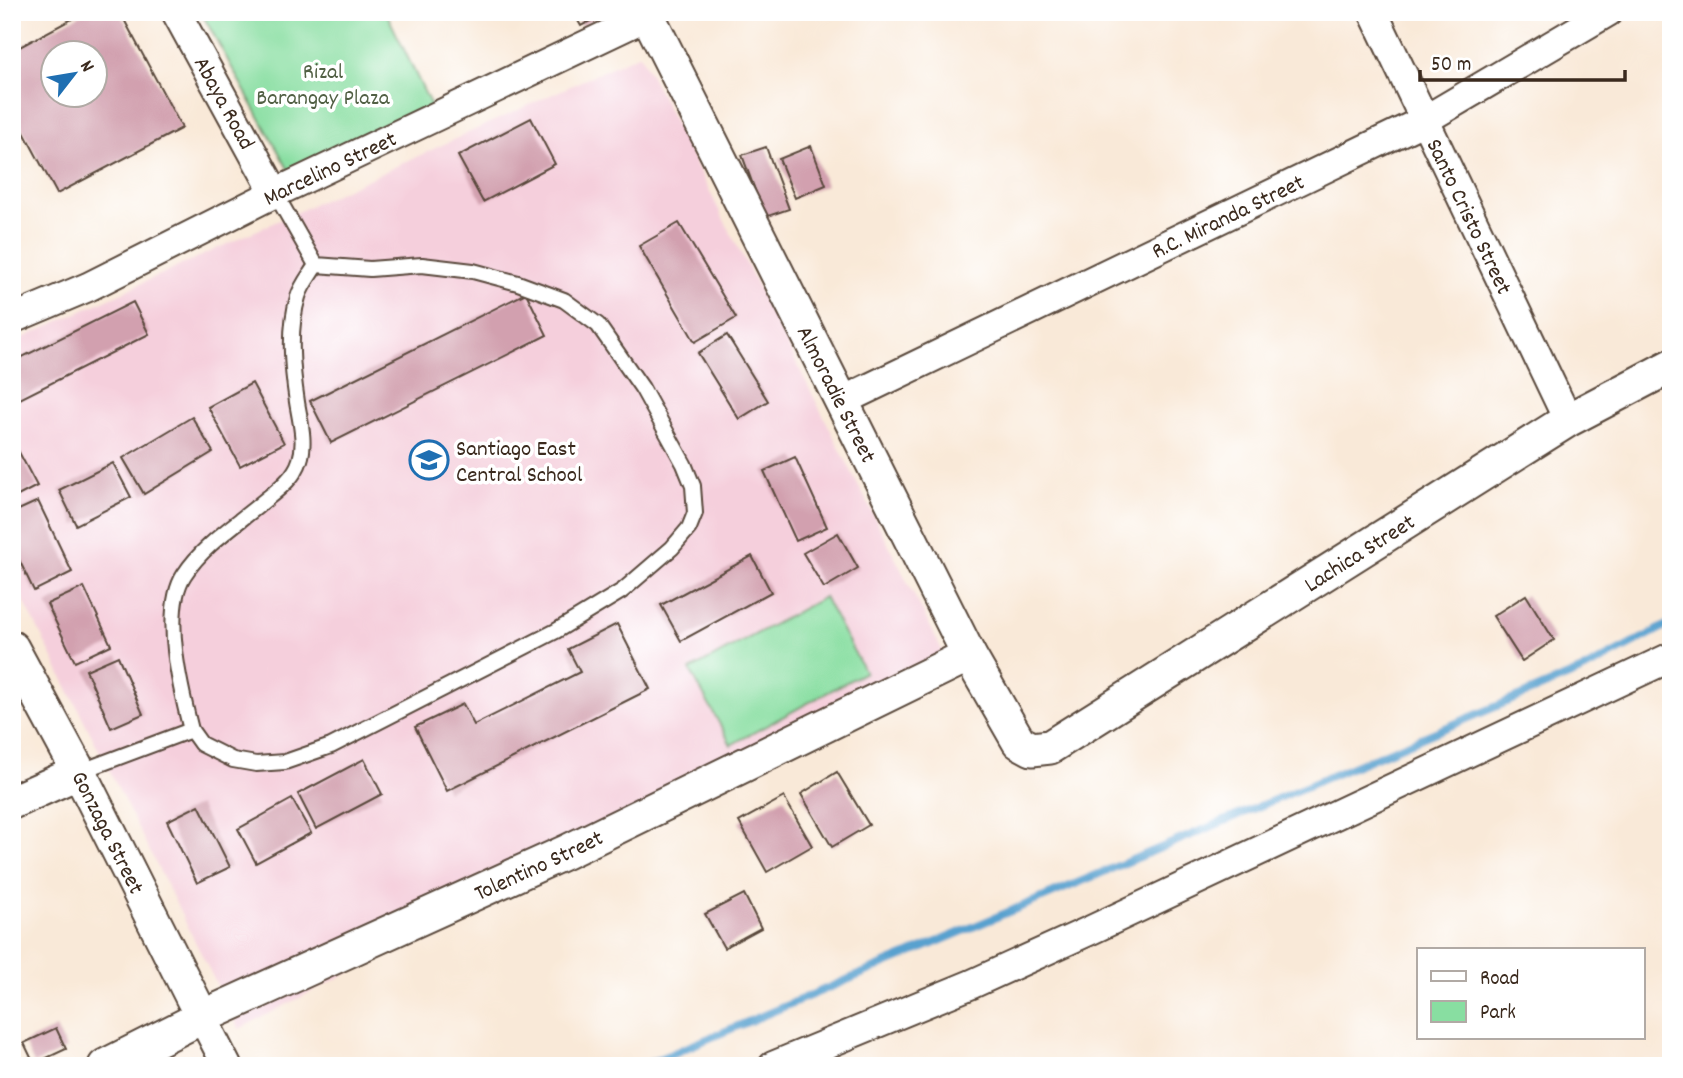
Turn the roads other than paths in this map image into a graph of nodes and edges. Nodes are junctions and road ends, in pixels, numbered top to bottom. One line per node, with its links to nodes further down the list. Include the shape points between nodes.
1 (176, 12): 6 (street, Abaya Road)
2 (1373, 12): 5 (street, Santo Cristo Street)
3 (1608, 12): 5 (street, R.C. Miranda Street)
4 (646, 14): 6 (street, Marcelino Street); 10 (street, Almoradie Street)
5 (1423, 121): 10 (street, R.C. Miranda Street); 11 (street, Santo Cristo Street)
6 (275, 193): 7 (lane); 8 (street, Marcelino Street, via 88,287)
7 (316, 265): 15 (lane, via 298,296 293,333 302,432 300,461 285,484 199,555 182,577 174,611 174,652); 15 (lane, via 370,270 422,265 473,271 564,300 598,325 642,388 684,464 693,486 695,513 672,548 622,592 556,631 331,746 285,762 256,764 233,760 201,744)
8 (12, 319)
9 (1671, 366): 11 (street, Lachica Street)
10 (840, 402): 13 (street, Almoradie Street)
11 (1567, 420): 16 (street, Lachica Street)
12 (12, 648): 17 (street, Gonzaga Street)
13 (969, 655): 16 (street, Almoradie Street, via 1019,741 1032,749); 19 (street, Tolentino Street, via 566,852)
14 (1671, 657): 22 (street, via 1079,936)
15 (191, 730): 17 (lane)
16 (1050, 747)
17 (79, 772): 18 (street); 19 (street, Gonzaga Street)
18 (12, 802)
19 (202, 1017): 20 (street, Tolentino Street); 21 (street)
20 (105, 1066)
21 (227, 1066)
22 (773, 1066)

